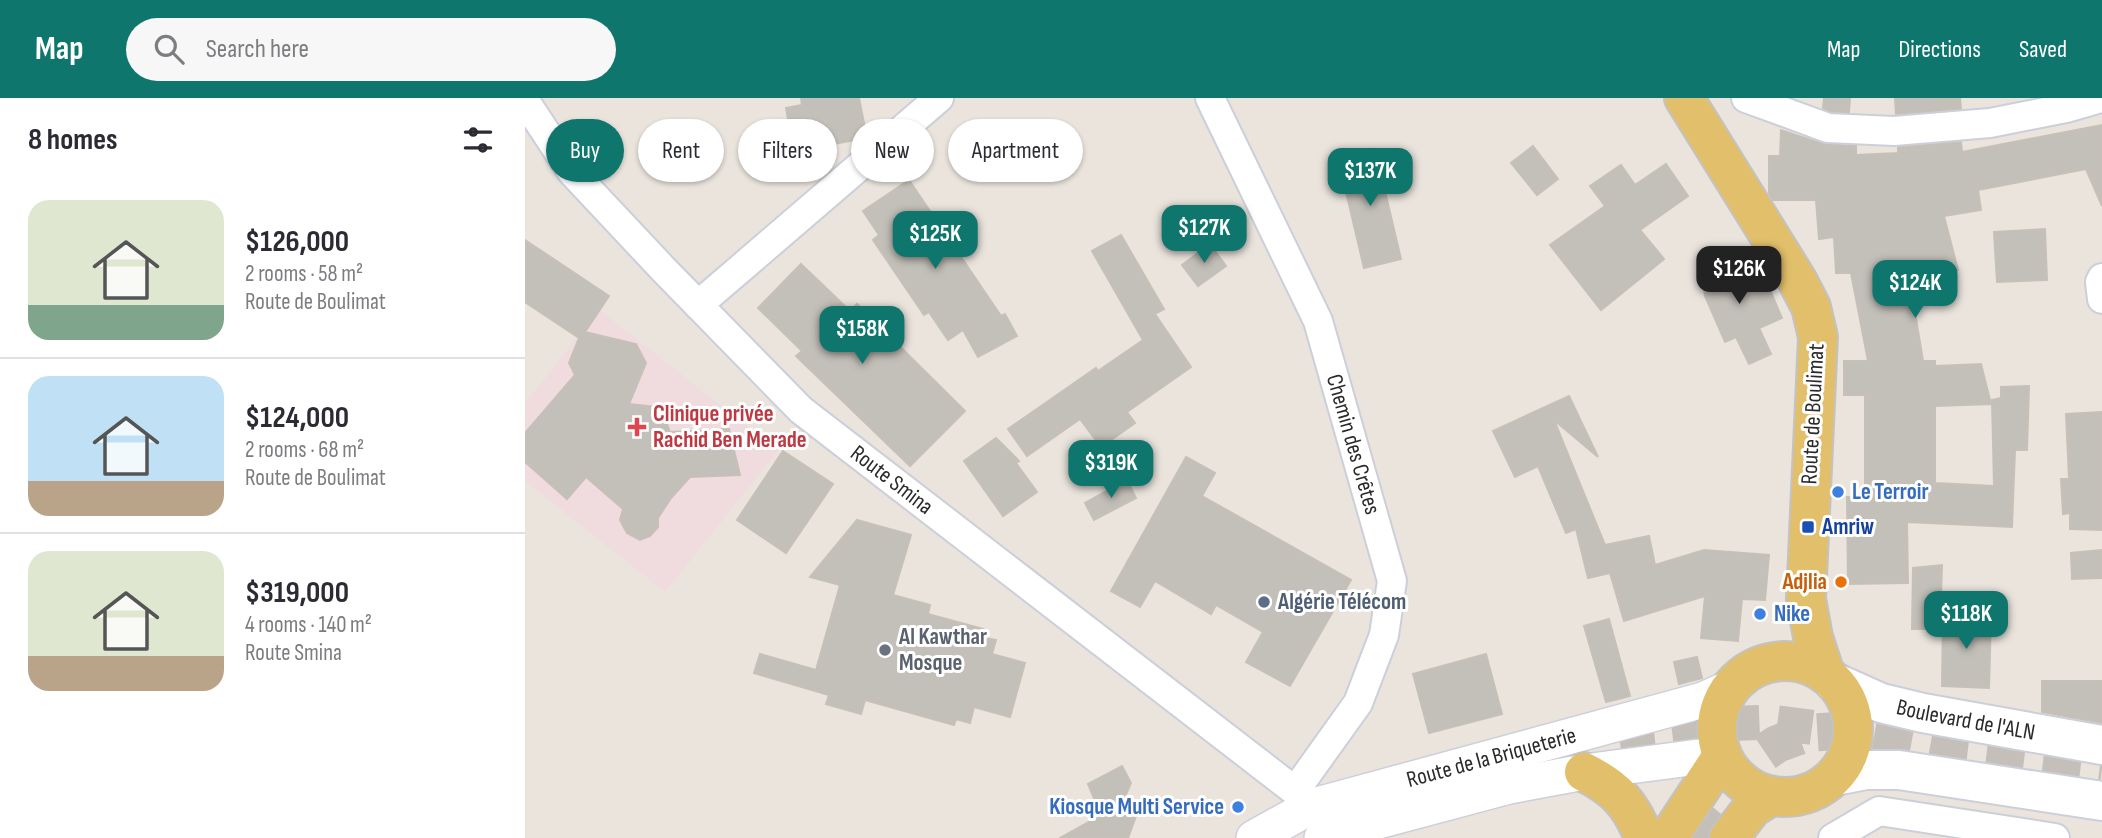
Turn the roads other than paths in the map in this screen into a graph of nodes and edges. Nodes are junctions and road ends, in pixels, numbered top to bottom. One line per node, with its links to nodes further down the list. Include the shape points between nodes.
1 (939, 98): 9 (street)
2 (1210, 98): 20 (street, Chemin des Crêtes, via 1318,321 1392,581 1384,635)
3 (1684, 98): 10 (main road, Route de Boulimat, via 1797,280 1816,327 1818,368)
4 (1746, 98): 5 (street, via 1828,128 1895,131 1990,123)
5 (2101, 98)
6 (526, 104): 9 (street, Route Smina, via 572,172)
7 (2102, 278): 8 (street)
8 (2102, 299)
9 (698, 305): 20 (street, Route Smina, via 801,411)
10 (1806, 599): 11 (main road, Route de Boulimat, via 1800,624); 12 (main road, Route de Boulimat, via 1813,636)
11 (1768, 663): 12 (main road, via 1812,666); 13 (main road, via 1748,672)
12 (1829, 678): 14 (main road, Boulevard de l'ALN, via 1881,703); 17 (main road, via 1845,696 1853,729 1845,762)
13 (1732, 687): 15 (main road, via 1718,719); 20 (street, Route de la Briqueterie)
14 (2102, 745)
15 (1722, 755): 16 (street, Route de la Briqueterie); 18 (main road, via 1747,786); 24 (main road)
16 (1584, 772): 20 (street, Route de la Briqueterie, via 1509,786 1337,832); 23 (main road, via 1623,799)
17 (1835, 776): 18 (main road, via 1805,794); 19 (main road, via 1899,770)
18 (1772, 796): 25 (main road, via 1752,808)
19 (2102, 801)
20 (1309, 812): 22 (street, Route de la Briqueterie)
21 (2041, 837): 26 (street, via 1879,811)
22 (1254, 838)
23 (1644, 838)
24 (1668, 838)
25 (1729, 838)
26 (1833, 838)

